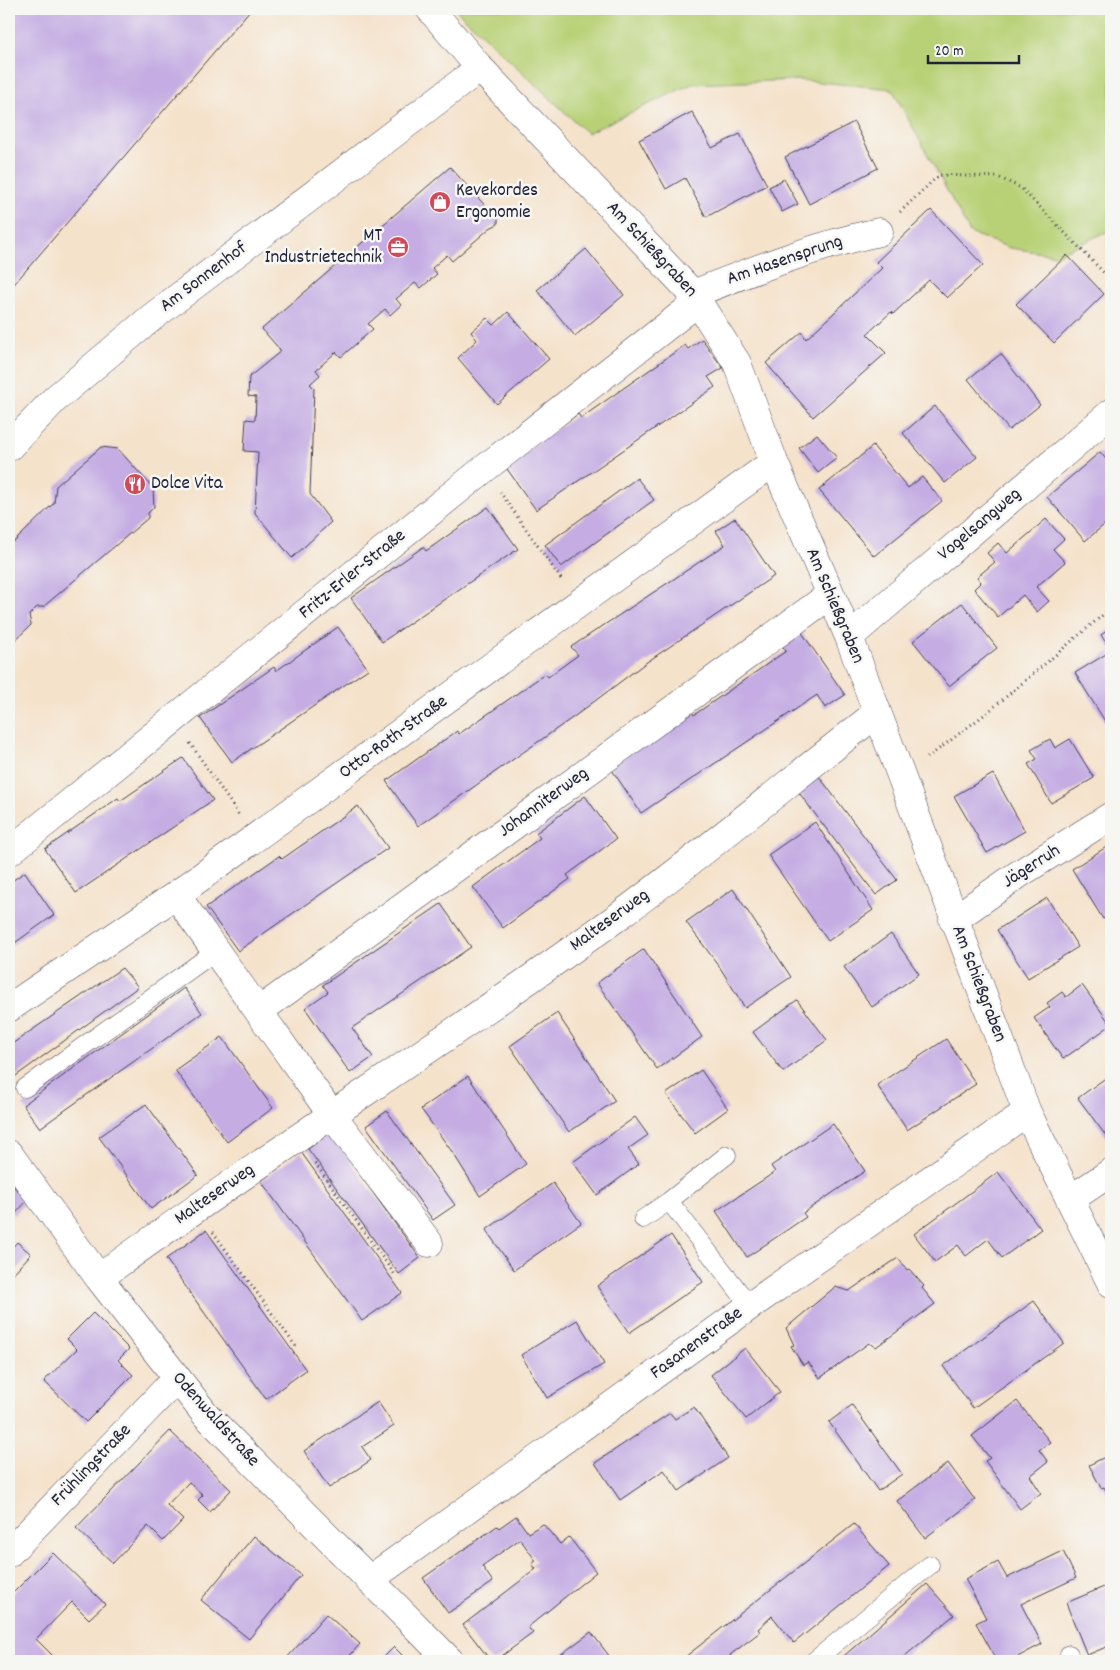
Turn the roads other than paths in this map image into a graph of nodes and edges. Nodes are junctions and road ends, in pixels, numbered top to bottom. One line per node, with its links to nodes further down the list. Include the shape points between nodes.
1 (430, 9): 2 (street, Am Schießgraben)
2 (480, 68): 4 (street, Am Schießgraben); 6 (street, Am Sonnenhof, via 151,318 55,399)
3 (878, 232): 4 (street, Am Hasensprung, via 839,240 782,259)
4 (696, 298): 7 (street, Am Schießgraben, via 737,364); 12 (street, Fritz-Erler-Straße)
5 (1111, 413): 9 (street, Vogelsangweg)
6 (9, 447)
7 (774, 462): 8 (street, Am Schießgraben); 13 (street, Otto-Roth-Straße)
8 (830, 595): 9 (street, Am Schießgraben); 17 (street, Johanniterweg)
9 (849, 636): 10 (street, Am Schießgraben)
10 (877, 713): 14 (street, Am Schießgraben); 20 (street, Malteserweg, via 620,914 384,1081)
11 (1111, 816): 14 (street, Jägerruh)
12 (9, 852)
13 (176, 895): 15 (street); 16 (street, Otto-Roth-Straße)
14 (953, 920): 19 (street, Am Schießgraben)
15 (216, 951): 17 (street); 18 (lane)
16 (9, 1008)
17 (259, 1011): 20 (street)
18 (25, 1088)
19 (1027, 1112): 24 (street, Am Schießgraben); 30 (street, Fasanenstraße)
20 (332, 1114): 27 (street); 28 (street, Malteserweg, via 195,1207)
21 (9, 1154): 28 (street, Odenwaldstraße)
22 (727, 1155): 25 (lane)
23 (1111, 1172): 24 (street)
24 (1071, 1199): 29 (street, Am Schießgraben)
25 (669, 1200): 26 (lane); 30 (lane)
26 (642, 1219)
27 (429, 1243)
28 (99, 1278): 31 (street, Odenwaldstraße)
29 (1111, 1283)
30 (750, 1306): 34 (street, Fasanenstraße)
31 (176, 1379): 32 (street, Frühlingstraße); 34 (street, Odenwaldstraße, via 206,1415)
32 (9, 1553)
33 (930, 1565): 36 (lane)
34 (369, 1580): 35 (street, Odenwaldstraße)
35 (450, 1661)
36 (814, 1661)

